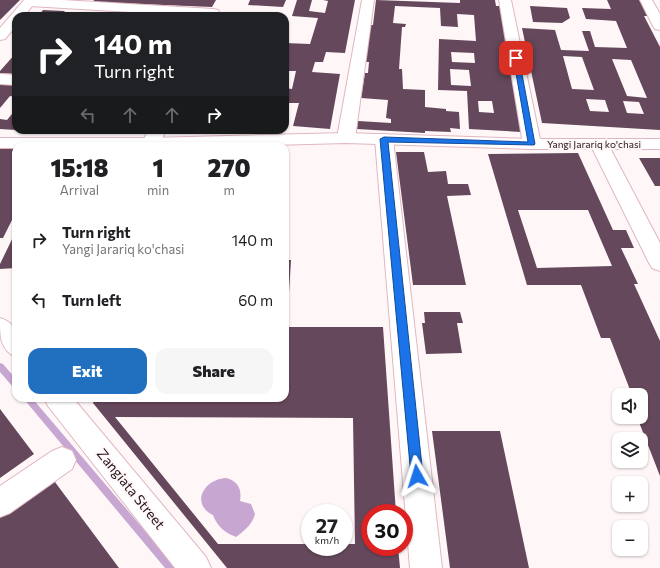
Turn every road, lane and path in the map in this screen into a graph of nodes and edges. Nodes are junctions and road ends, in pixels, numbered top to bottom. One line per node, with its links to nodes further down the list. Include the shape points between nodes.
1 (220, 0): 8 (street)
2 (368, 0): 14 (street)
3 (505, 0): 20 (street)
4 (646, 0): 10 (street)
5 (30, 1): 6 (street); 7 (street)
6 (21, 12)
7 (184, 12)
8 (213, 12)
9 (12, 23): 11 (street)
10 (660, 26)
11 (0, 36)
12 (0, 79): 13 (street)
13 (12, 80)
14 (346, 138): 15 (street, Yangi Jarariq ko'chasi); 16 (street, Yangi Jarariq ko'chasi)
15 (384, 139): 20 (street, Yangi Jarariq ko'chasi); 30 (street)
16 (153, 140): 17 (street, Yangi Jarariq ko'chasi)
17 (51, 142)
18 (0, 143): 19 (street, Yangi Jarariq ko'chasi)
19 (12, 143)
20 (532, 144): 21 (street, Yangi Jarariq ko'chasi)
21 (599, 144): 22 (street, Yangi Jarariq ko'chasi); 23 (street)
22 (660, 144)
23 (660, 263)
24 (0, 327): 25 (street)
25 (12, 342)
26 (64, 402): 29 (street, Zangiata Street)
27 (62, 460): 28 (street)
28 (0, 504)
29 (195, 568)
30 (426, 568)

